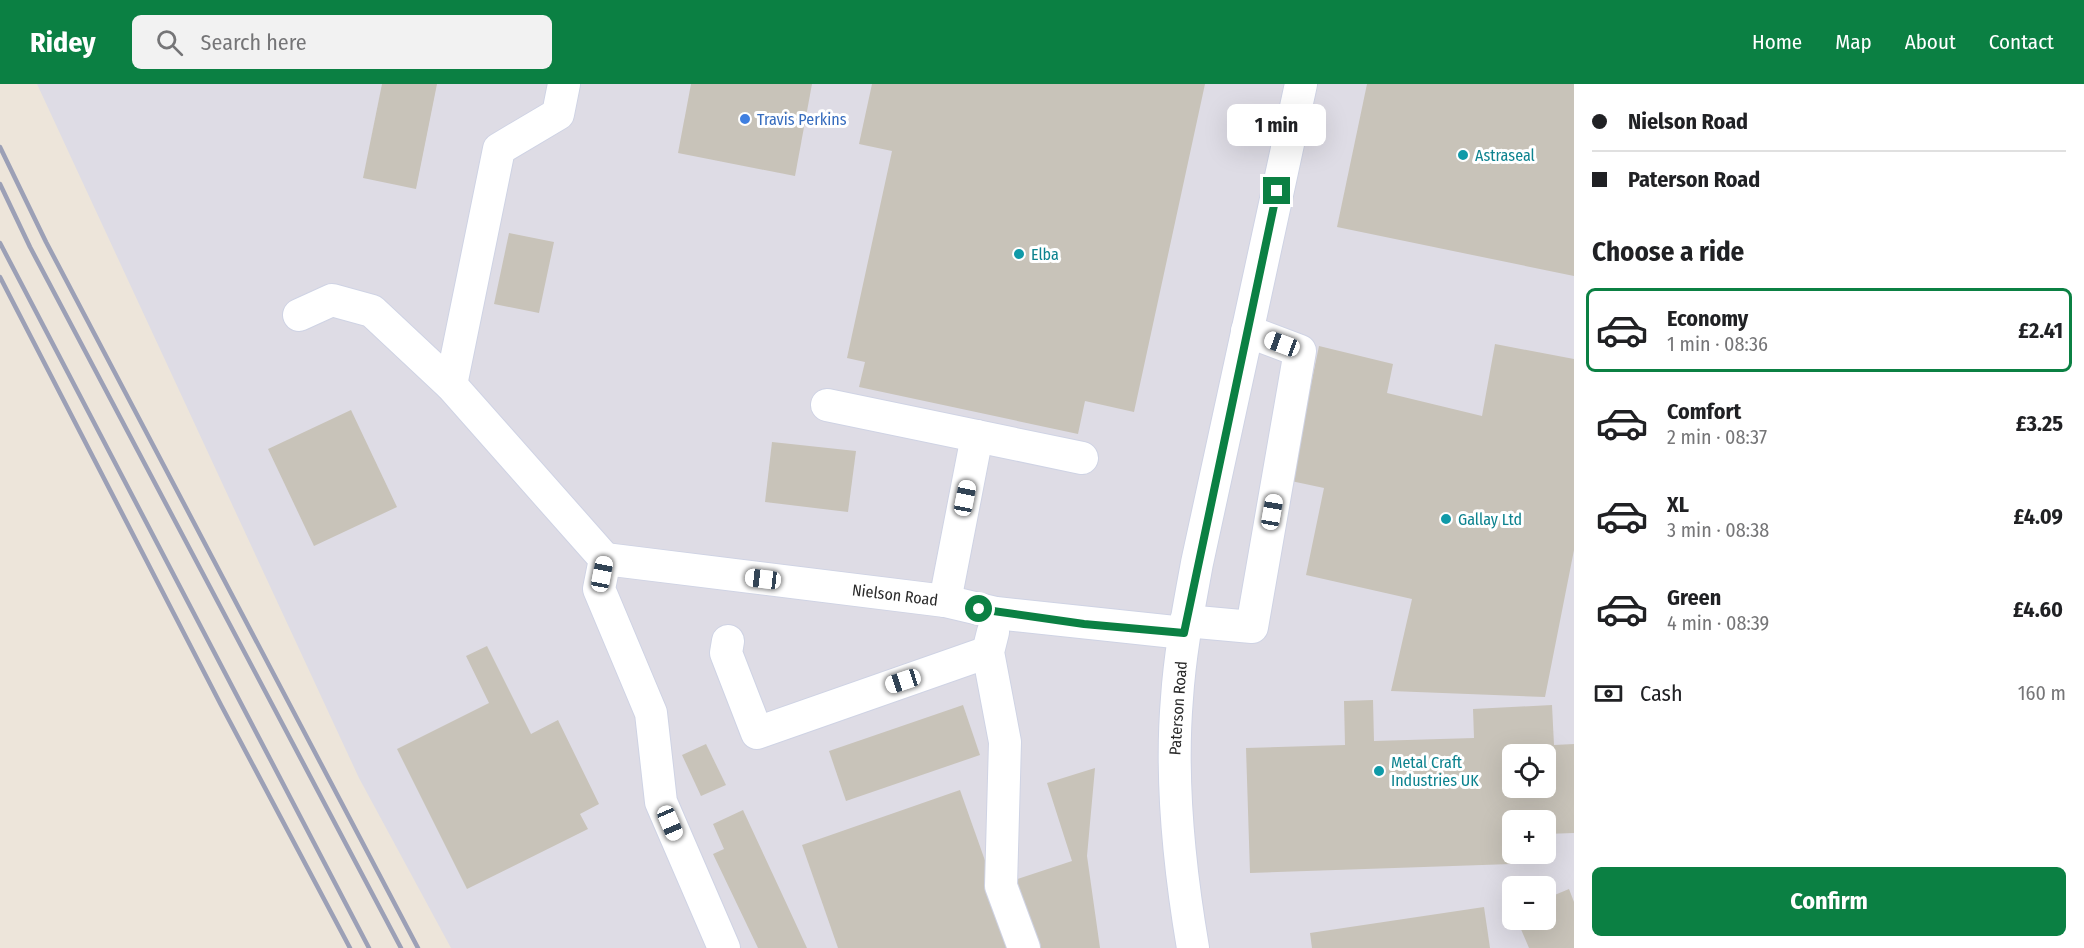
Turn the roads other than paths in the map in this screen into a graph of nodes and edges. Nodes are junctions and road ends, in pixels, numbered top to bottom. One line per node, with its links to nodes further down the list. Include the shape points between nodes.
1 (564, 84): 5 (street, via 558,114 500,149)
2 (1301, 84): 4 (street, Paterson Road)
3 (299, 315): 5 (street, via 332,300 372,311)
4 (1247, 331): 12 (street, Paterson Road); 12 (street, Nielson Road, via 1300,351 1252,627)
5 (451, 385): 9 (street)
6 (827, 405): 7 (street)
7 (977, 436): 8 (street); 10 (street)
8 (1082, 458)
9 (605, 559): 10 (street, Nielson Road); 15 (street, via 599,589 651,713 661,802)
10 (945, 601): 11 (street, Nielson Road)
11 (996, 613): 12 (street, Nielson Road); 14 (street)
12 (1185, 627): 17 (street, Paterson Road, via 1174,766 1184,897)
13 (728, 642): 14 (street, via 726,653 757,733)
14 (988, 652): 16 (street, via 1005,742 1001,886)
15 (724, 948)
16 (1024, 948)
17 (1193, 948)

